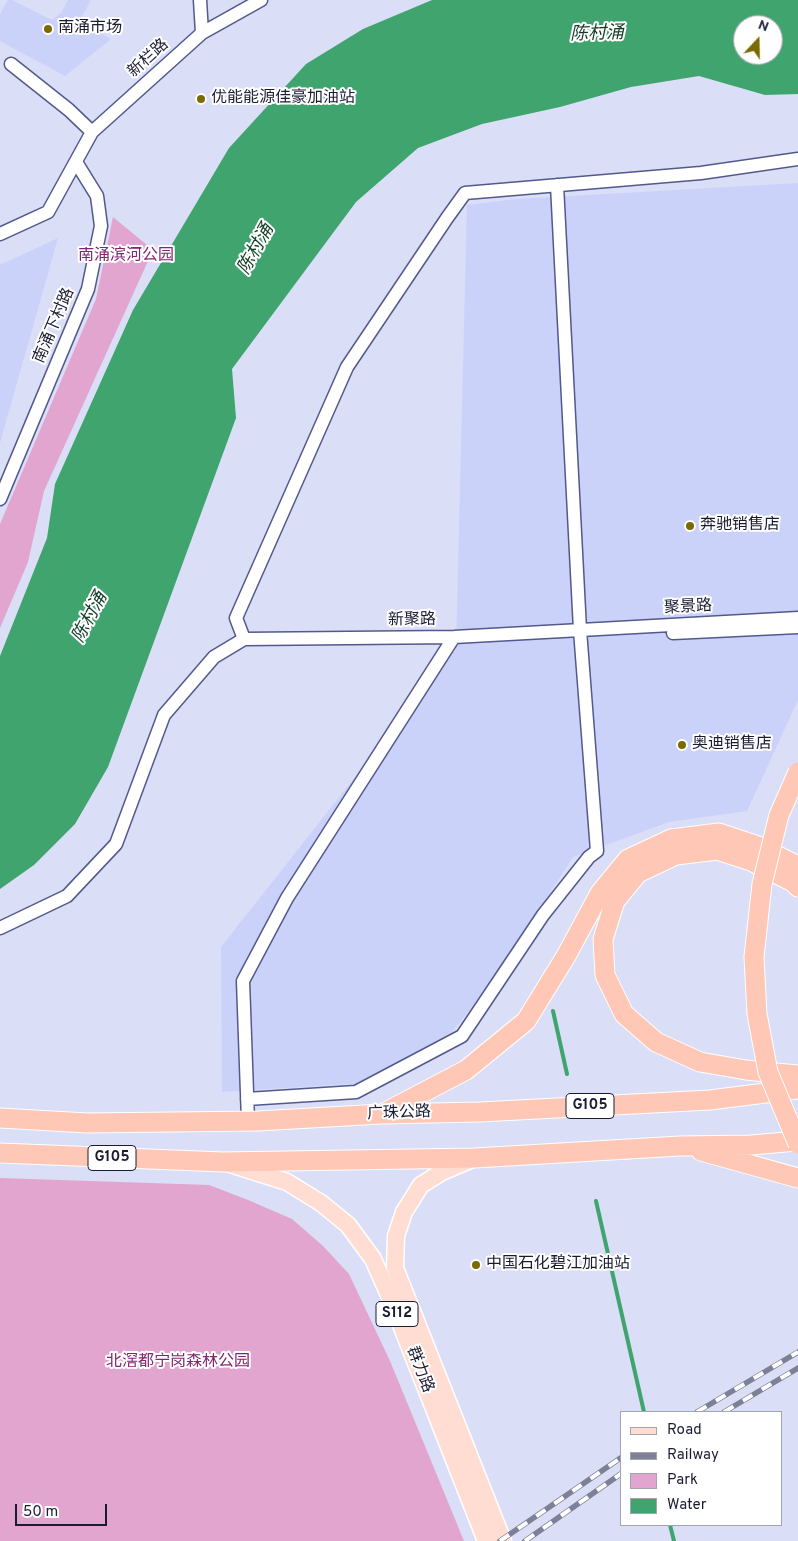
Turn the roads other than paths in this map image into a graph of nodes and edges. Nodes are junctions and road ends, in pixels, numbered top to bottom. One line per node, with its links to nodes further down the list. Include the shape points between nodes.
1 (200, 0): 3 (street)
2 (262, 0): 3 (street, 新栏路)
3 (202, 33): 5 (street, 新栏路)
4 (11, 64): 5 (street)
5 (92, 132): 7 (street, 新栏路)
6 (798, 159): 8 (street, via 701,173)
7 (76, 162): 9 (street, 新栏路, via 48,212); 10 (street, 南涌下村路, via 98,196 101,226 88,289)
8 (557, 185): 14 (street); 16 (street, via 465,193 447,218 347,368 236,618)
9 (0, 234)
10 (4, 483): 11 (street, 南涌下村路)
11 (0, 499)
12 (798, 618): 14 (street, 聚景路)
13 (798, 627): 14 (street, 聚景路)
14 (581, 634): 15 (street, 新聚路); 23 (street, via 597,851 543,915 462,1036 356,1092)
15 (454, 637): 16 (street, 新聚路); 23 (street, via 287,898 243,981)
16 (244, 639): 20 (street, via 214,657 164,715 116,844 67,896)
17 (798, 772): 27 (highway, bridge, via 779,815 764,876 754,957 757,1014 768,1072)
18 (798, 866): 24 (highway, via 758,846 719,833 671,839 628,859 600,893 526,1020 466,1070)
19 (798, 887): 21 (highway, via 751,861 717,850 676,855 638,873 615,901 603,938 605,975 624,1014 656,1042 700,1062)
20 (0, 928)
21 (798, 1075)
22 (798, 1089): 24 (highway, 广珠公路 / G105, via 710,1100)
23 (247, 1099): 26 (street)
24 (381, 1114): 26 (highway, 广珠公路 / G105)
25 (0, 1118): 26 (highway, 广珠公路 / G105, via 87,1122)
26 (248, 1120)
27 (798, 1142): 28 (highway, G105)
28 (680, 1146): 30 (highway, G105); 32 (highway)
29 (0, 1153): 31 (highway, G105)
30 (474, 1158): 31 (highway, G105); 34 (main road, 群力路 / S112, via 421,1185 401,1220 396,1236 395,1268)
31 (223, 1162): 33 (main road, 群力路 / S112, via 287,1182 321,1203 348,1225 373,1259)
32 (798, 1178)
33 (486, 1541)
34 (503, 1541)

